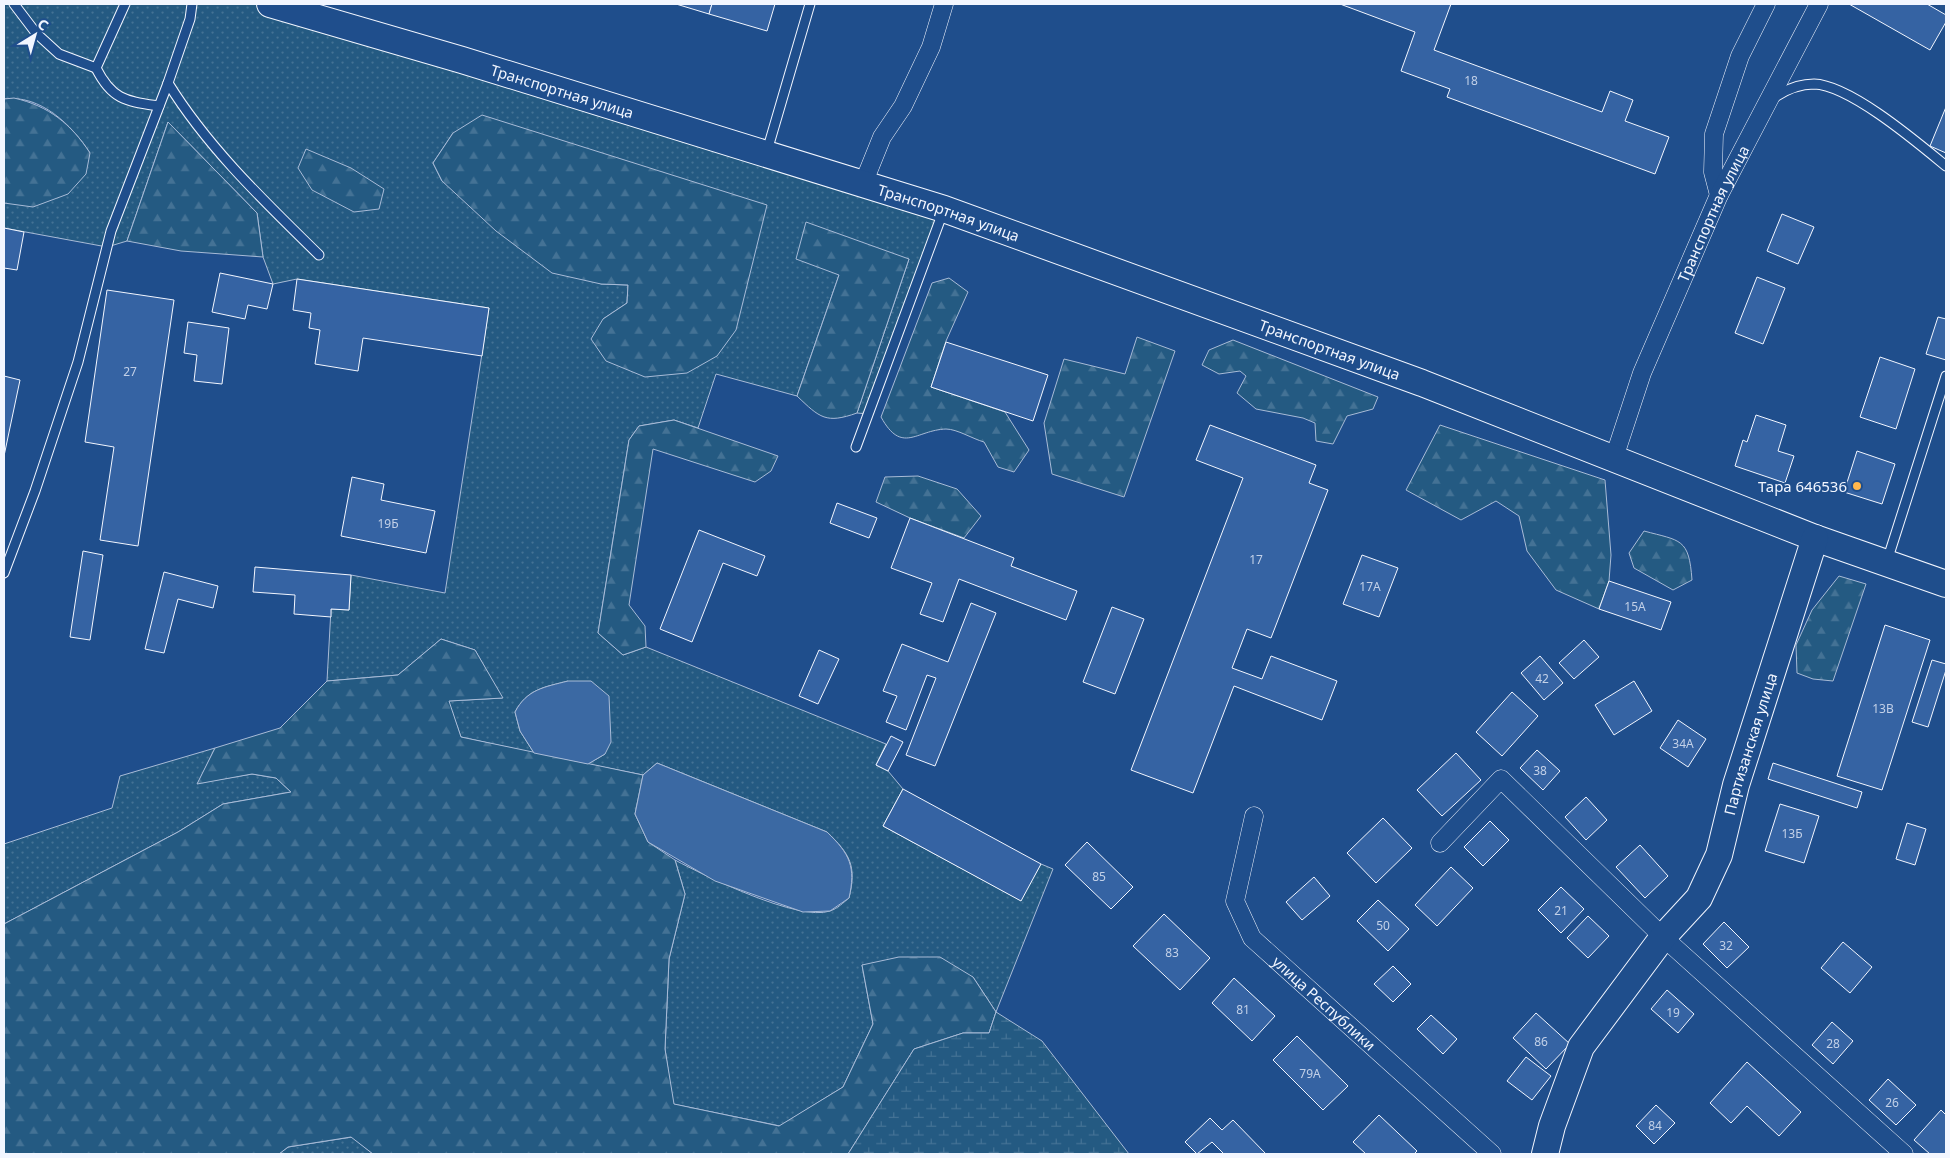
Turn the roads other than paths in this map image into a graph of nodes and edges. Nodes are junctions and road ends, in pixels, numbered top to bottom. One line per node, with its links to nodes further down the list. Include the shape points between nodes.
1 (14, 4): 9 (lane, via 36,33 59,54)
2 (125, 4): 9 (lane)
3 (192, 4): 10 (lane)
4 (270, 4): 13 (main road, Транспортная улица)
5 (810, 4): 13 (lane)
6 (944, 4): 15 (street, via 931,47 903,106 882,137)
7 (1766, 4): 16 (street, via 1740,56 1714,134 1713,172)
8 (1819, 4): 11 (street, Транспортная улица)
9 (96, 68): 12 (lane, via 112,93 123,99)
10 (168, 83): 12 (lane); 18 (lane, via 193,121 260,198)
11 (1766, 102): 14 (lane, via 1788,88 1815,84 1852,96); 16 (street, Транспортная улица)
12 (159, 106): 24 (lane, via 111,231 78,362)
13 (766, 154): 15 (main road, Транспортная улица)
14 (1946, 166)
15 (863, 184): 17 (main road, Транспортная улица)
16 (1719, 195): 21 (street, Транспортная улица, via 1642,373)
17 (944, 209): 20 (lane); 21 (main road, Транспортная улица, via 1422,383)
18 (319, 255)
19 (1946, 376): 23 (lane)
20 (856, 447)
21 (1614, 458): 22 (main road, Транспортная улица)
22 (1815, 538): 23 (main road, Транспортная улица); 28 (main road, Партизанская улица, via 1736,785 1719,855 1699,898)
23 (1886, 563): 25 (main road, Транспортная улица)
24 (4, 573)
25 (1946, 584)
26 (1254, 816): 29 (street, улица Республики, via 1235,901 1252,938)
27 (1440, 843): 28 (street, via 1501,779)
28 (1663, 937): 30 (main road, Партизанская улица, via 1581,1047); 31 (street)
29 (1492, 1154)
30 (1545, 1154)
31 (1904, 1154)

